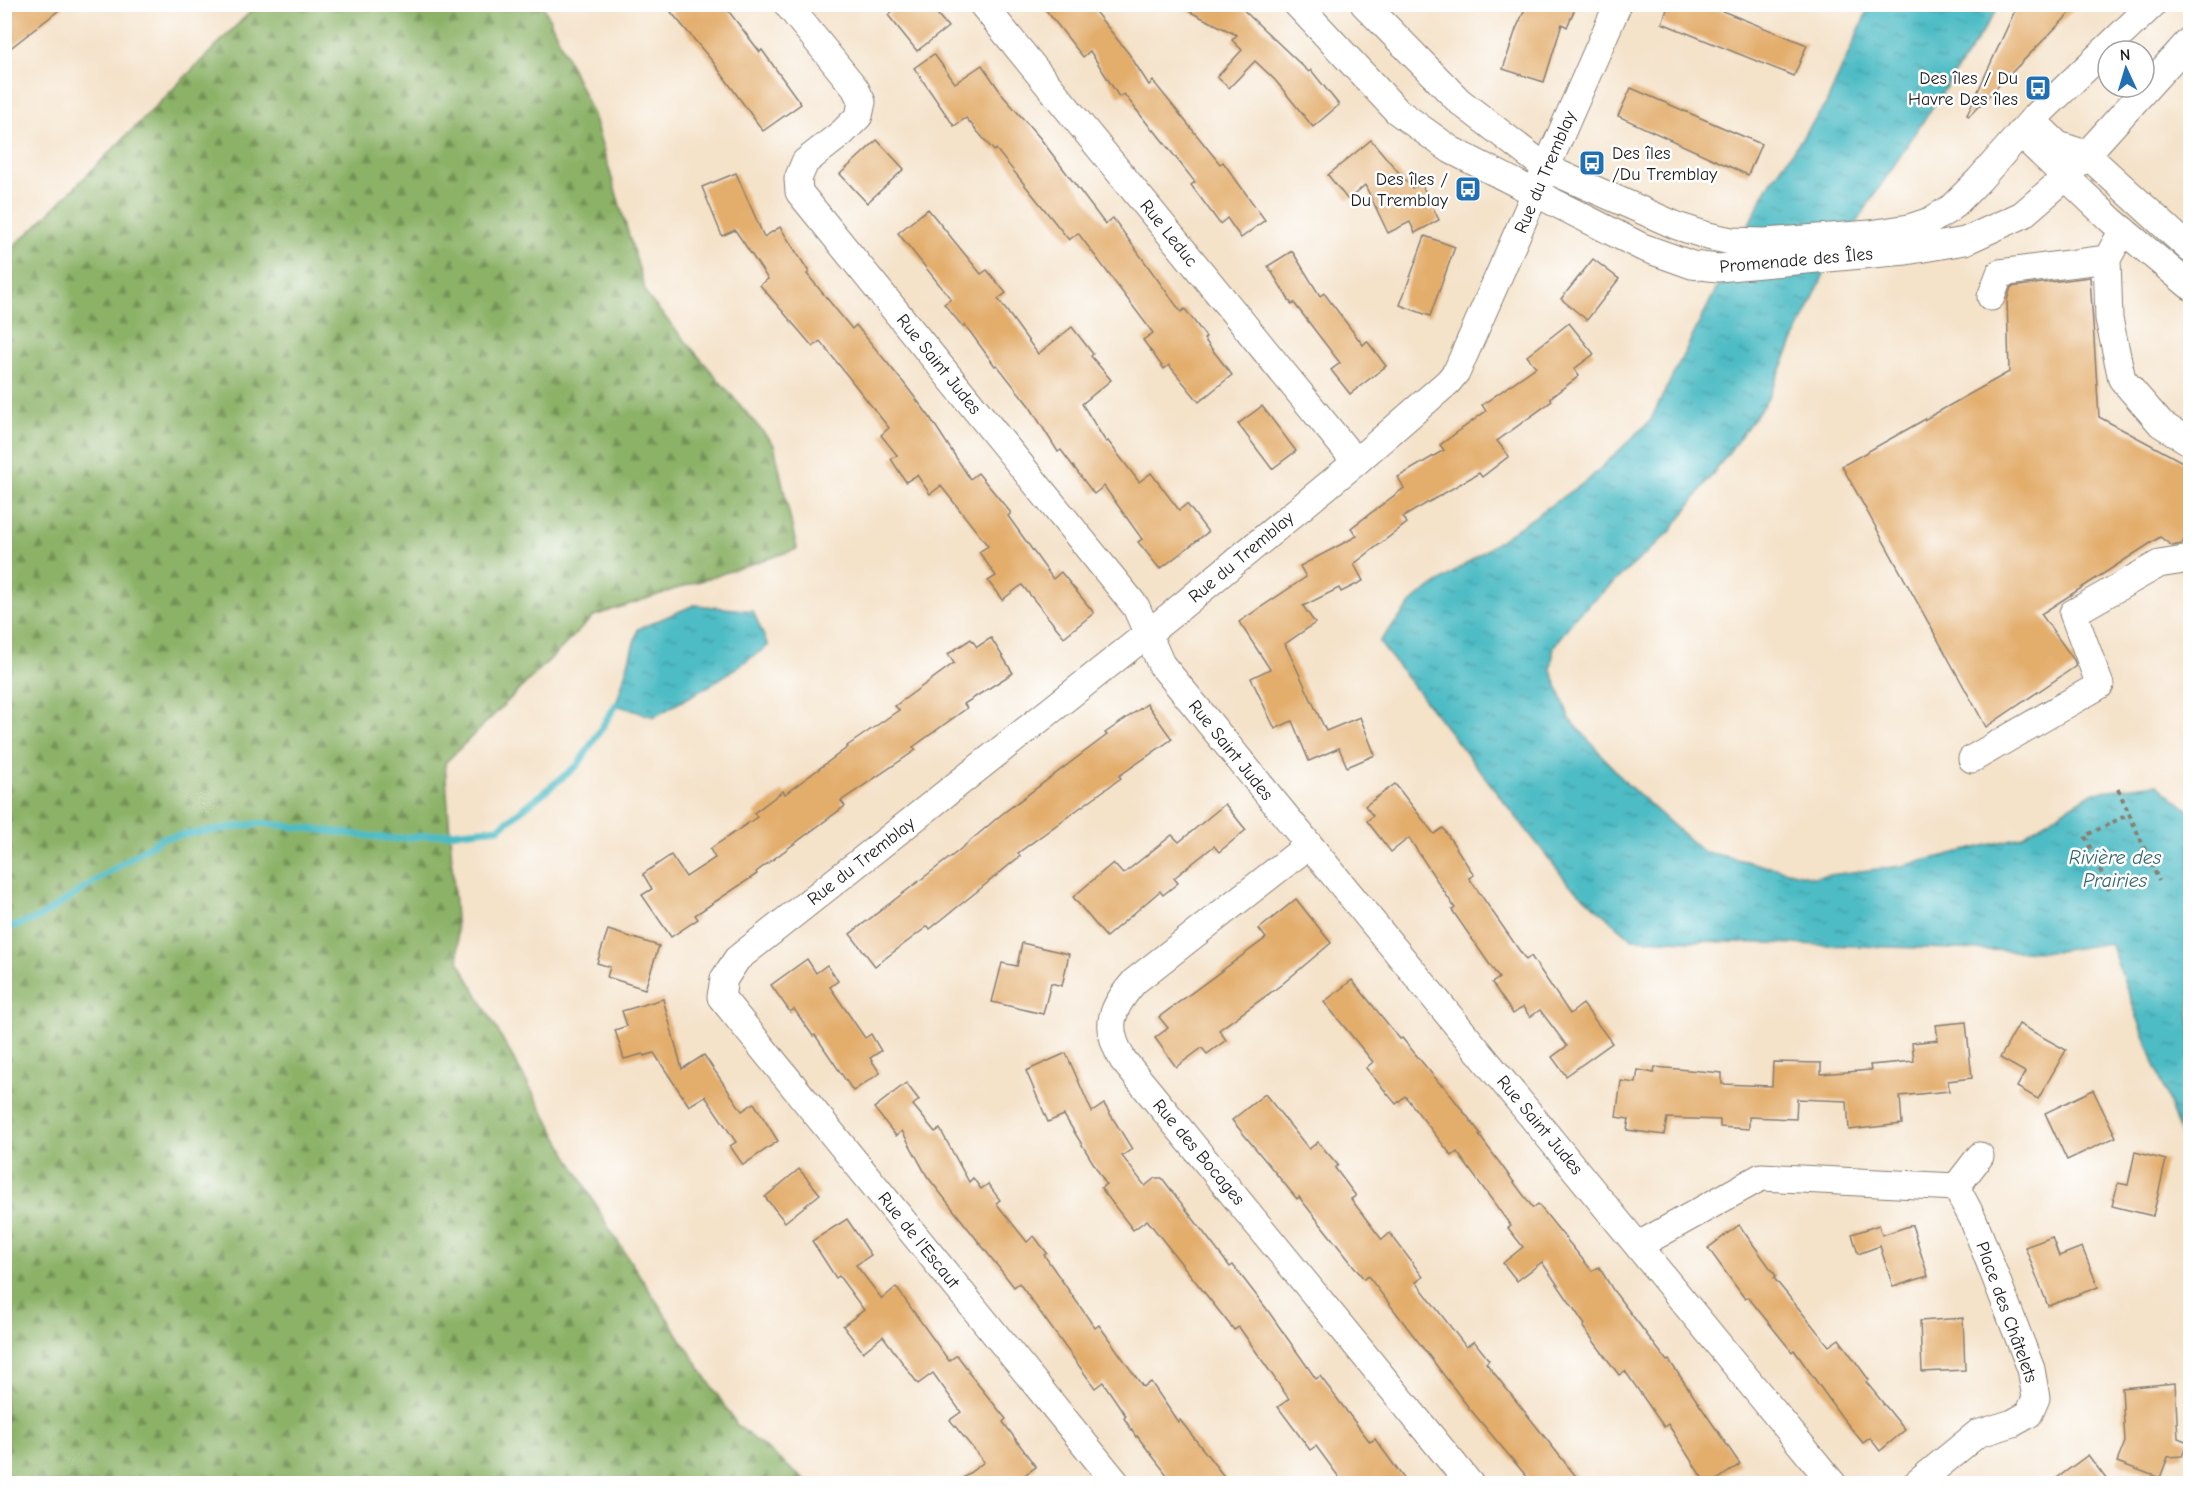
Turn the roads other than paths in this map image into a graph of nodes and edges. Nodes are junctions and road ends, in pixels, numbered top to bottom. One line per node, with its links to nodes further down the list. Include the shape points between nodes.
1 (787, 4): 22 (street, Rue Saint Judes, via 862,102 859,116 805,162 798,179 799,192 1136,607)
2 (982, 4): 20 (street, Rue Leduc)
3 (1297, 4): 12 (street, Promenade des Îles, via 1397,111 1451,150)
4 (1364, 4): 10 (street, Promenade des Îles, via 1459,100)
5 (1618, 4): 10 (street, Rue du Tremblay)
6 (2153, 4): 8 (street, Promenade des Îles)
7 (2190, 40): 9 (street, Promenade des Îles)
8 (2026, 127): 9 (street, via 2058,145); 11 (street); 14 (street, Promenade des Îles, via 1951,208 1930,221)
9 (2086, 154): 11 (street, Promenade des Îles); 15 (street)
10 (1546, 168): 12 (street, Rue du Tremblay); 14 (street, Promenade des Îles, via 1708,236 1731,241)
11 (2066, 177): 13 (street); 14 (street, Promenade des Îles, via 2022,215 1965,241 1906,251)
12 (1535, 195): 14 (street, Promenade des Îles, via 1642,247 1692,265 1718,268); 20 (street, Rue du Tremblay, via 1457,371 1436,394)
13 (2123, 230): 16 (street); 17 (street)
14 (1866, 244)
15 (2190, 249)
16 (2107, 259): 18 (street, via 2000,273); 19 (street, via 2109,319 2122,379 2161,424)
17 (2190, 286)
18 (1991, 297)
19 (2190, 442)
20 (1356, 462): 22 (street, Rue du Tremblay)
21 (2190, 559): 23 (street, via 2159,564 2073,613 2100,685)
22 (1147, 634): 24 (street, Rue Saint Judes, via 1161,664); 25 (street, Rue du Tremblay, via 737,959 724,979)
23 (1972, 759)
24 (1309, 845): 28 (street, Rue Saint Judes); 30 (street, Rue des Bocages, via 1135,981 1114,1009 1111,1036 1123,1060)
25 (721, 997): 29 (street, Rue de l'Escaut)
26 (1980, 1156): 27 (street)
27 (1956, 1187): 28 (street, via 1761,1177); 32 (street, Place des Châtelets, via 1973,1219 2031,1370 2036,1398 2029,1414 1977,1434)
28 (1640, 1245): 31 (street, Rue Saint Judes)
29 (1117, 1484)
30 (1470, 1484)
31 (1833, 1484)
32 (1916, 1484)

